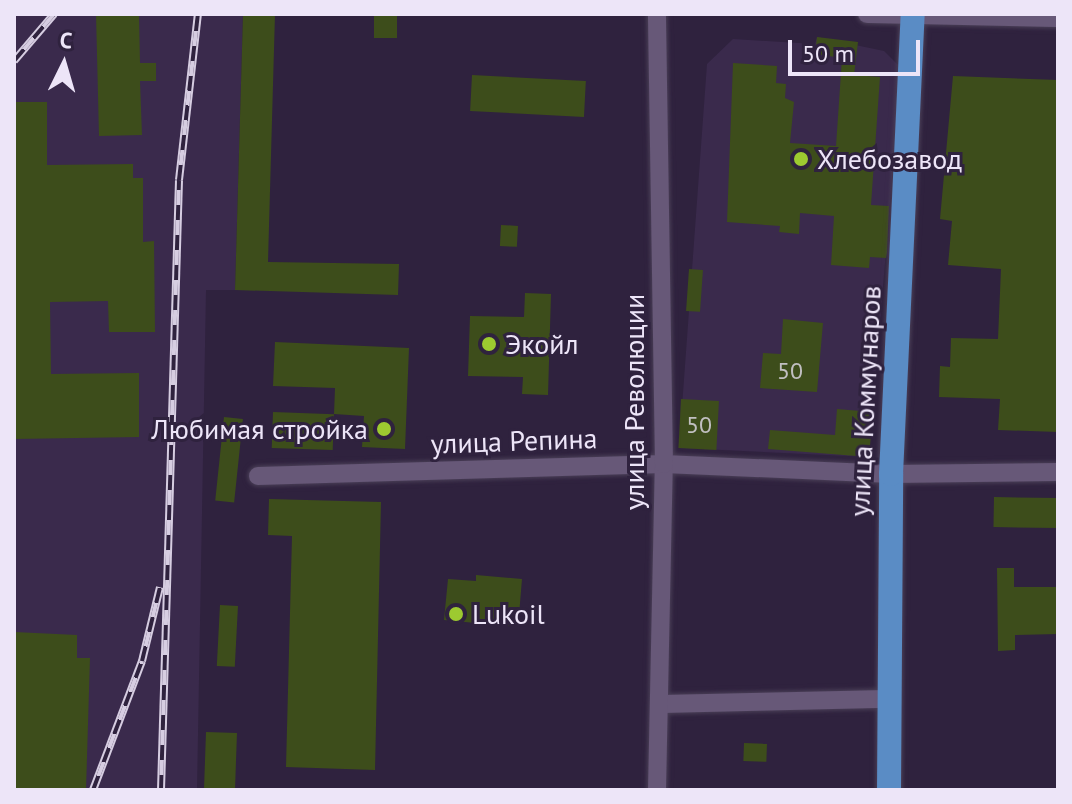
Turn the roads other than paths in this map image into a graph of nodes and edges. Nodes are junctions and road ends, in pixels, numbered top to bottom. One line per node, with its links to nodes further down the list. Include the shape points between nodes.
1 (657, 14): 5 (street, улица Революции)
2 (867, 14): 3 (street)
3 (913, 15): 4 (street); 7 (main road, улица Коммунаров)
4 (1058, 18)
5 (664, 464): 7 (street, улица Репина); 8 (street, улица Репина); 10 (street, улица Революции)
6 (1058, 472): 7 (street, улица Репина)
7 (891, 474): 9 (main road, улица Коммунаров)
8 (258, 476)
9 (888, 699): 10 (street); 12 (main road, улица Коммунаров)
10 (660, 704): 11 (street, улица Революции)
11 (657, 790)
12 (889, 790)

